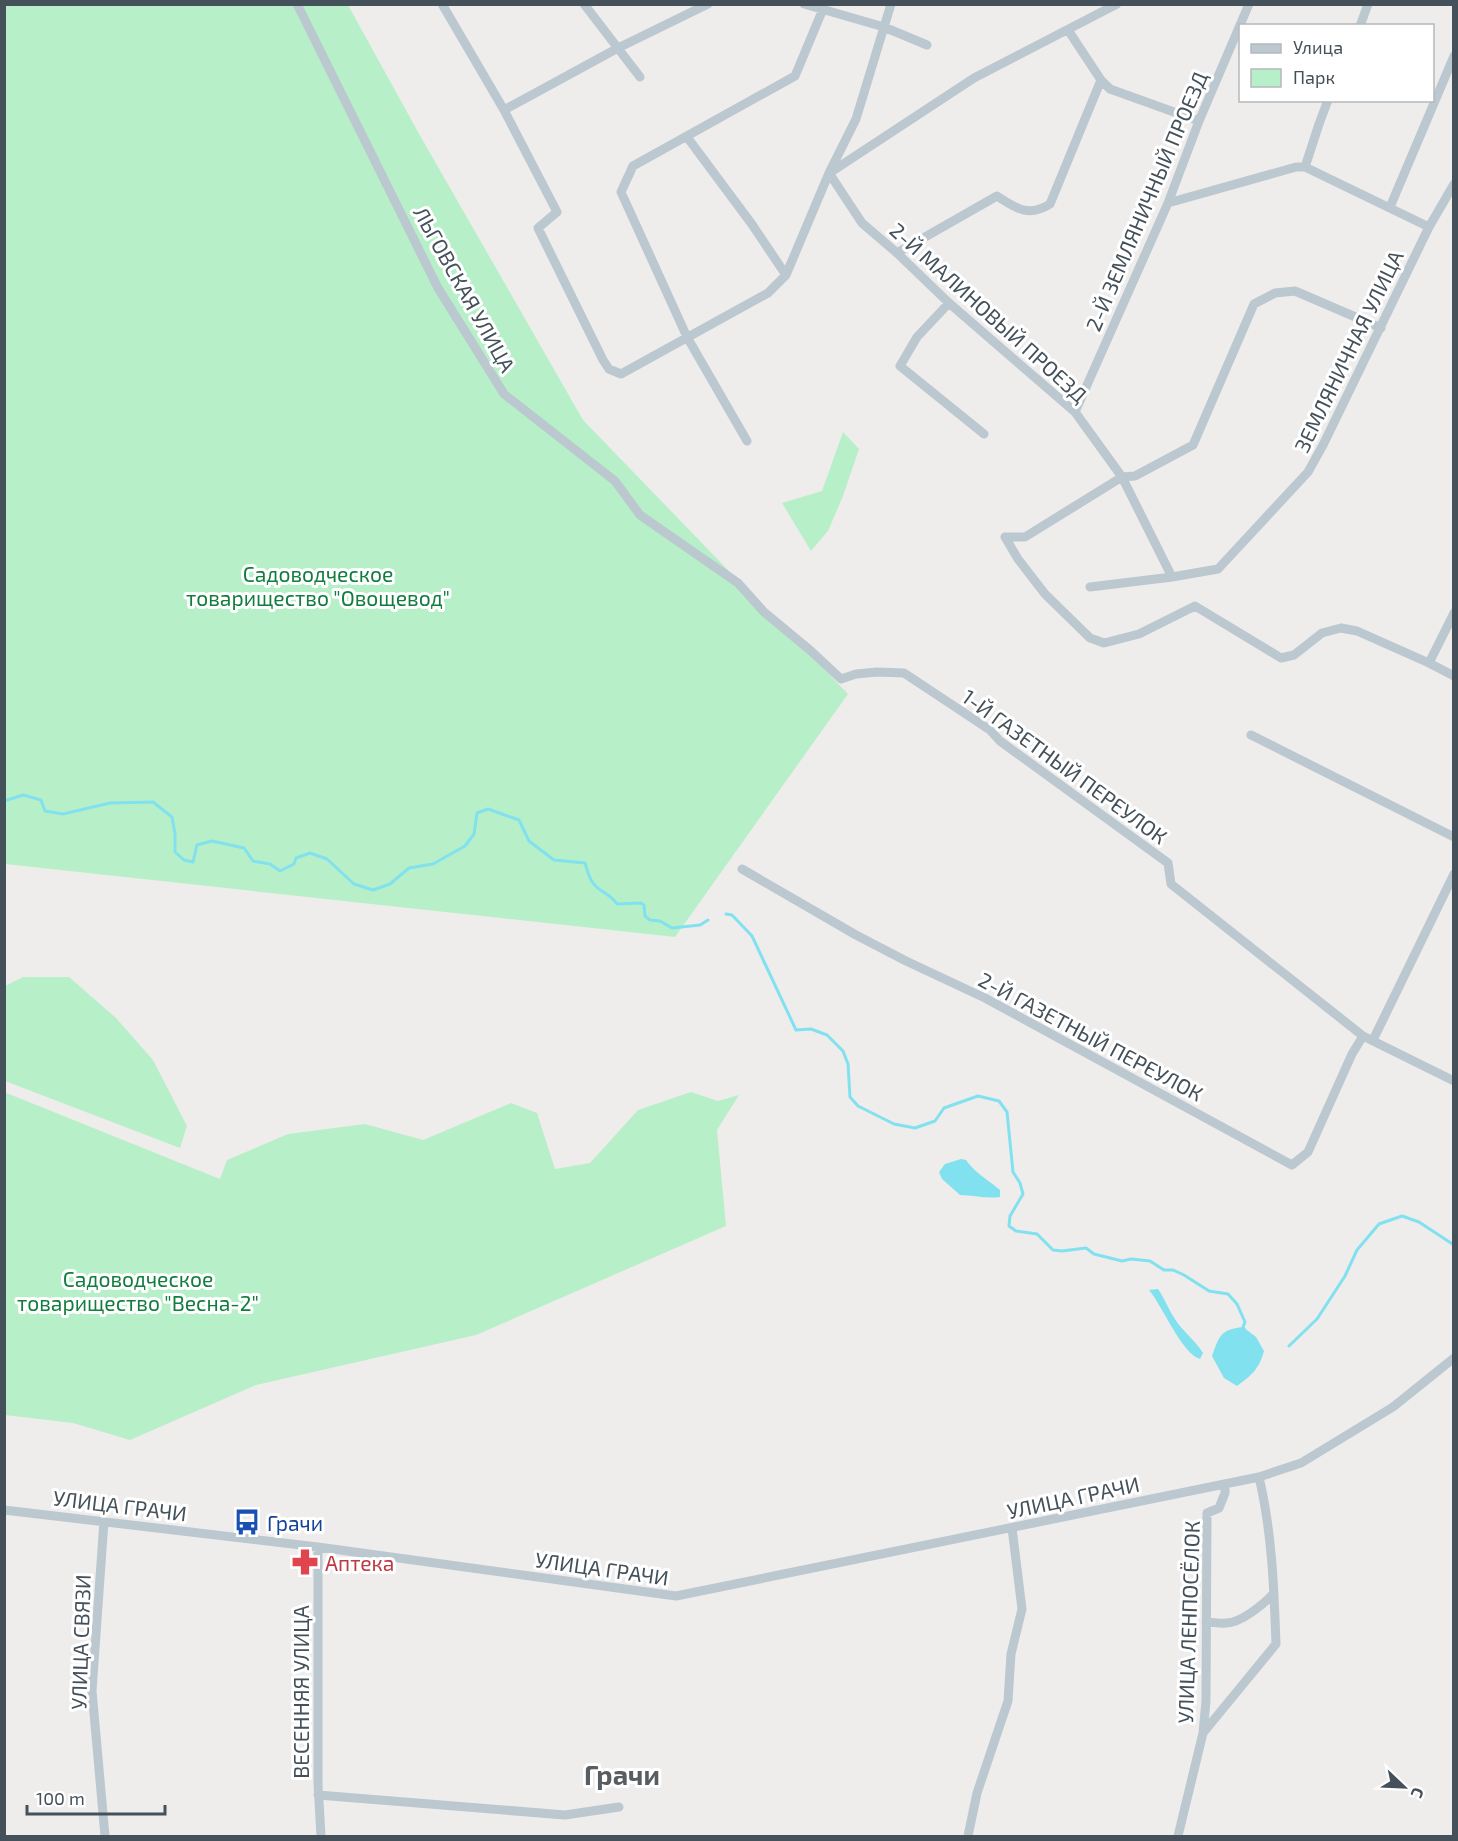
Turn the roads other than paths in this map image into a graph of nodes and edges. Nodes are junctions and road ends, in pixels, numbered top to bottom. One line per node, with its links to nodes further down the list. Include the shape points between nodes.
1 (297, 4): 44 (street, ЛЬГОВСКАЯ УЛИЦА, via 438,288 504,394 615,481 640,515 738,583 764,612 841,679 878,672)
2 (442, 4): 22 (street)
3 (584, 4): 17 (street)
4 (708, 4): 17 (street)
5 (804, 4): 10 (street)
6 (891, 4): 13 (street)
7 (1117, 4): 15 (street)
8 (1249, 4): 11 (street, 2-Й ЗЕМЛЯНИЧНЫЙ ПРОЕЗД)
9 (1368, 4): 12 (street)
10 (823, 9): 13 (street); 24 (street, via 795,76)
11 (1240, 24)
12 (1361, 24)
13 (884, 27): 16 (street); 26 (street, via 856,119)
14 (1239, 27): 23 (street, 2-Й ЗЕМЛЯНИЧНЫЙ ПРОЕЗД)
15 (1068, 30): 20 (street); 26 (street, via 974,78)
16 (927, 45)
17 (618, 48): 19 (street); 22 (street)
18 (1454, 56): 29 (street)
19 (640, 77)
20 (1101, 80): 23 (street, via 1117,92); 31 (street, via 1050,204 1041,210 1022,211 997,196)
21 (1328, 102): 25 (street)
22 (504, 110): 35 (street, via 557,212 538,228 609,369 621,374)
23 (1199, 121): 28 (street, 2-Й ЗЕМЛЯНИЧНЫЙ ПРОЕЗД)
24 (687, 137): 32 (street); 35 (street, via 633,166 621,192)
25 (1305, 167): 28 (street); 29 (street)
26 (829, 173): 31 (street, 2-Й МАЛИНОВЫЙ ПРОЕЗД, via 862,223); 32 (street)
27 (1454, 184): 30 (street, ЗЕМЛЯНИЧНАЯ УЛИЦА)
28 (1168, 203): 36 (street, 2-Й ЗЕМЛЯНИЧНЫЙ ПРОЕЗД)
29 (1390, 207): 30 (street)
30 (1429, 227): 34 (street, ЗЕМЛЯНИЧНАЯ УЛИЦА)
31 (897, 253): 33 (street, 2-Й МАЛИНОВЫЙ ПРОЕЗД)
32 (786, 275): 35 (street, via 768,293)
33 (949, 303): 36 (street, 2-Й МАЛИНОВЫЙ ПРОЕЗД); 37 (street, via 917,337 900,366)
34 (1381, 328): 39 (street, via 1295,291 1275,293 1254,304 1193,445 1135,476); 40 (street, ЗЕМЛЯНИЧНАЯ УЛИЦА, via 1308,472 1218,569)
35 (687, 337): 38 (street)
36 (1075, 412): 39 (street, 2-Й МАЛИНОВЫЙ ПРОЕЗД)
37 (984, 434)
38 (747, 441)
39 (1122, 477): 40 (street, 2-Й МАЛИНОВЫЙ ПРОЕЗД); 43 (street, via 1024,537 1005,537 1045,594 1090,638 1104,643 1139,634 1195,606 1281,658 1294,655 1322,633 1341,628 1357,631)
40 (1172, 577): 41 (street, ЗЕМЛЯНИЧНАЯ УЛИЦА)
41 (1090, 587)
42 (1454, 613): 43 (street)
43 (1430, 663): 45 (street)
44 (904, 674): 50 (street, 1-Й ГАЗЕТНЫЙ ПЕРЕУЛОК, via 990,730 1168,863 1171,884)
45 (1454, 676)
46 (1251, 735): 47 (street)
47 (1454, 837)
48 (742, 869): 50 (street, 2-Й ГАЗЕТНЫЙ ПЕРЕУЛОК, via 906,962 985,998 1292,1165 1308,1152)
49 (1454, 874): 51 (street)
50 (1363, 1036): 51 (street, 1-Й ГАЗЕТНЫЙ ПЕРЕУЛОК)
51 (1373, 1040): 52 (street, 1-Й ГАЗЕТНЫЙ ПЕРЕУЛОК)
52 (1454, 1081)
53 (1454, 1358): 54 (street, УЛИЦА ГРАЧИ, via 1393,1407 1301,1463)
54 (1259, 1477): 55 (street, УЛИЦА ГРАЧИ); 60 (street, via 1266,1507)
55 (1225, 1484): 58 (street, УЛИЦА ГРАЧИ); 61 (street, УЛИЦА ЛЕНПОСЁЛОК, via 1219,1508 1207,1513)
56 (4, 1509): 57 (street, УЛИЦА ГРАЧИ)
57 (104, 1521): 59 (street, УЛИЦА ГРАЧИ); 65 (street, УЛИЦА СВЯЗИ, via 92,1691)
58 (1012, 1528): 59 (street, УЛИЦА ГРАЧИ, via 676,1596); 67 (street, via 1022,1609 1011,1654 1008,1701 977,1793)
59 (318, 1547): 63 (street, ВЕСЕННЯЯ УЛИЦА)
60 (1274, 1593): 61 (street, via 1246,1616 1228,1624); 62 (street, via 1276,1644)
61 (1206, 1622): 62 (street, УЛИЦА ЛЕНПОСЁЛОК)
62 (1203, 1732): 68 (street, УЛИЦА ЛЕНПОСЁЛОК)
63 (318, 1795): 64 (street, via 565,1815); 66 (street, ВЕСЕННЯЯ УЛИЦА)
64 (619, 1808)
65 (105, 1836)
66 (321, 1836)
67 (968, 1836)
68 (1178, 1836)

